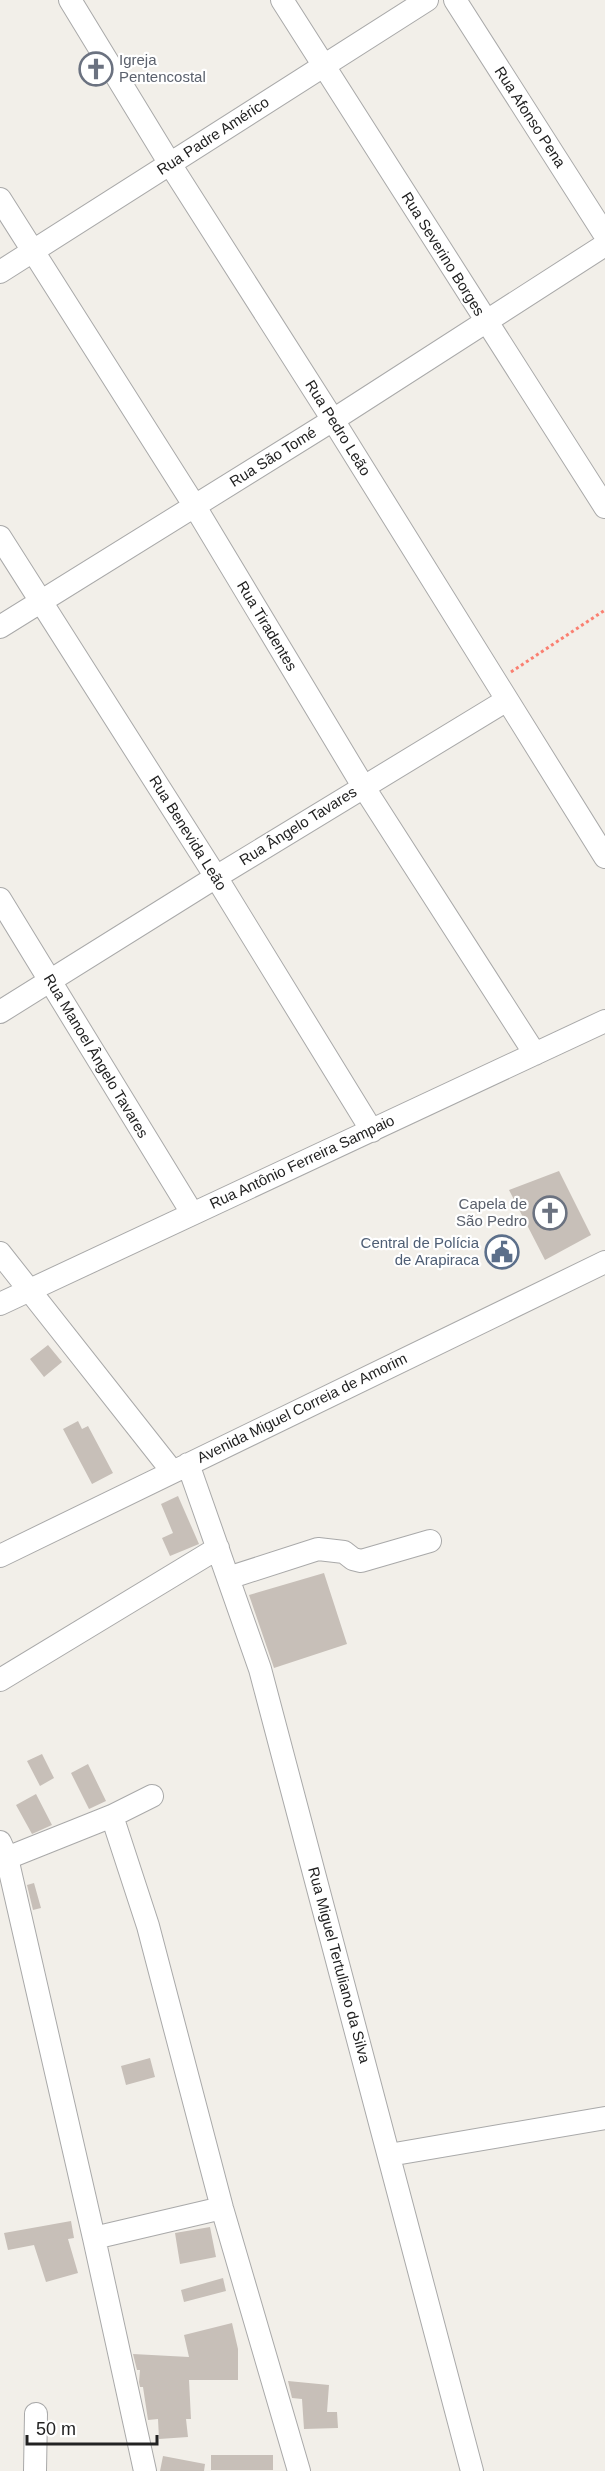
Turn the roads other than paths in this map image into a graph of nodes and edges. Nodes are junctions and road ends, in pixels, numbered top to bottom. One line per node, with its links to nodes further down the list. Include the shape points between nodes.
1 (70, 0): 6 (street, Rua Pedro Leão)
2 (282, 0): 5 (street, Rua Severino Borges)
3 (427, 0): 5 (street, Rua Padre Américo)
4 (455, 0): 8 (street, Rua Afonso Pena)
5 (323, 64): 6 (street, Rua Padre Américo); 12 (street, Rua Severino Borges)
6 (170, 164): 10 (street, Rua Padre Américo); 13 (street, Rua Pedro Leão)
7 (0, 199): 10 (street, Rua Tiradentes)
8 (605, 235)
9 (605, 245): 12 (street, Rua São Tomé)
10 (33, 252): 11 (street, Rua Padre Américo); 14 (street, Rua Tiradentes)
11 (0, 272)
12 (486, 321): 13 (street, Rua São Tomé); 15 (street, Rua Severino Borges)
13 (333, 420): 14 (street, Rua São Tomé); 19 (street, Rua Pedro Leão)
14 (194, 505): 17 (street, Rua São Tomé); 20 (street, Rua Tiradentes)
15 (605, 507)
16 (0, 537): 17 (street, Rua Benevida Leão)
17 (41, 601): 18 (street, Rua São Tomé); 22 (street, Rua Benevida Leão)
18 (0, 627)
19 (501, 691): 20 (street, Rua Ângelo Tavares); 21 (street, Rua Pedro Leão)
20 (363, 786): 22 (street, Rua Ângelo Tavares); 27 (street, Rua Tiradentes)
21 (605, 857)
22 (216, 877): 24 (street, Rua Ângelo Tavares); 28 (street, Rua Benevida Leão)
23 (0, 899): 24 (street, Rua Manoel Ângelo Tavares)
24 (51, 981): 25 (street, Rua Ângelo Tavares); 29 (street, Rua Manoel Ângelo Tavares)
25 (0, 1012)
26 (605, 1021): 27 (street, Rua Antônio Ferreira Sampaio)
27 (535, 1054): 28 (street, Rua Antônio Ferreira Sampaio)
28 (372, 1131): 29 (street, Rua Antônio Ferreira Sampaio)
29 (192, 1213): 32 (street, Rua Antônio Ferreira Sampaio)
30 (0, 1253): 32 (street, Rua Miguel Tertuliano da Silva)
31 (605, 1262): 34 (street, Avenida Miguel Correia de Amorim)
32 (29, 1290): 33 (street, Rua Antônio Ferreira Sampaio); 34 (street, Rua Miguel Tertuliano da Silva)
33 (0, 1304)
34 (180, 1467): 36 (street, Rua Miguel Tertuliano da Silva); 37 (street, Avenida Miguel Correia de Amorim)
35 (430, 1541): 38 (street, via 361,1561 344,1552 318,1549)
36 (218, 1548): 38 (street, Rua Miguel Tertuliano da Silva); 39 (street)
37 (0, 1556)
38 (228, 1578): 44 (street, Rua Miguel Tertuliano da Silva, via 260,1670)
39 (0, 1680)
40 (152, 1796): 41 (street)
41 (112, 1816): 42 (street); 45 (street, via 148,1926)
42 (3, 1850): 46 (street)
43 (605, 2118): 44 (street)
44 (389, 2155): 51 (street, Rua Miguel Tertuliano da Silva)
45 (222, 2208): 46 (street); 50 (street)
46 (94, 2238): 49 (street)
47 (36, 2414): 48 (street)
48 (35, 2471)
49 (145, 2471)
50 (298, 2471)
51 (472, 2471)

